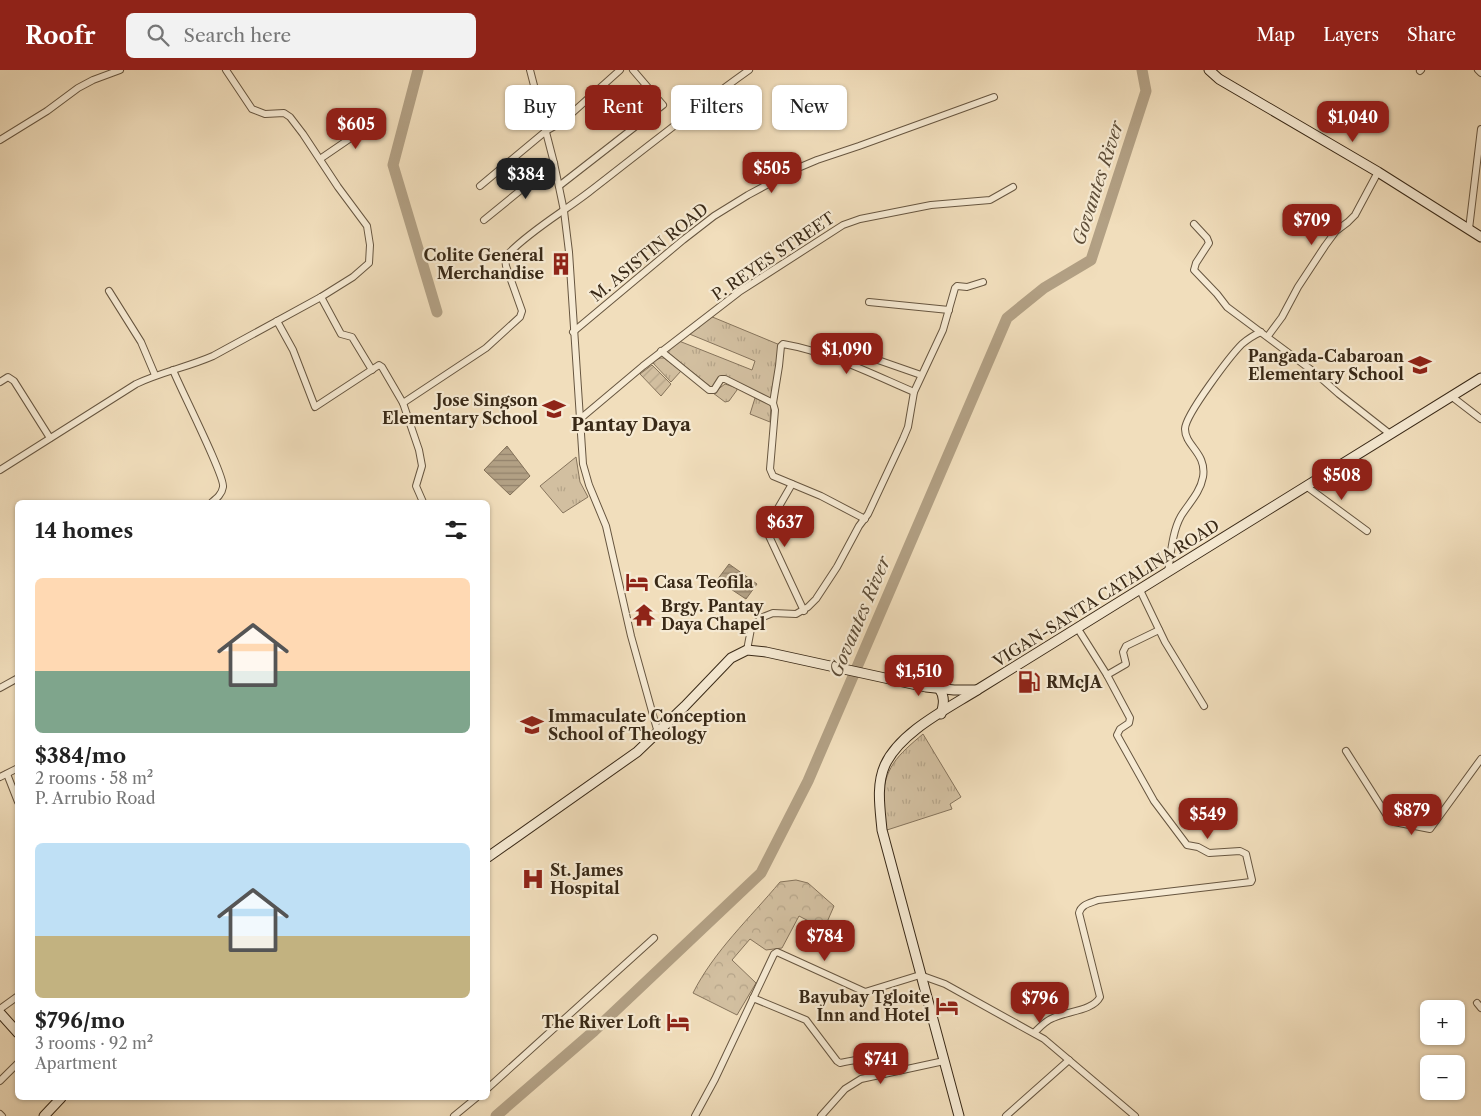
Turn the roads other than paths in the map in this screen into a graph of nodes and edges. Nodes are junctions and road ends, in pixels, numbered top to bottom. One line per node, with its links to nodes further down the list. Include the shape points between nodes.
1 (120, 70): 14 (street, via 78,88)
2 (226, 70): 15 (street, via 252,109 260,113 287,114)
3 (530, 70): 13 (street)
4 (620, 70): 13 (street, via 562,122)
5 (633, 70): 19 (street, via 663,105)
6 (749, 70): 21 (street, via 697,106)
7 (1209, 70): 17 (main road)
8 (1478, 70): 9 (street)
9 (1481, 73)
10 (994, 97): 32 (street, M. ASISTIN ROAD, via 817,160 748,195 683,240)
11 (377, 120): 15 (street)
12 (1481, 128): 24 (street)
13 (546, 131): 16 (street); 18 (street)
14 (0, 140)
15 (320, 159): 28 (street, via 367,226 371,260)
16 (554, 162): 19 (street); 22 (street)
17 (1378, 172): 24 (main road); 34 (street, via 1355,215 1336,231 1325,246)
18 (480, 186)
19 (559, 186): 21 (street)
20 (1013, 187): 35 (street, P. REYES STREET, via 990,200 931,205 848,222 740,292)
21 (564, 211): 32 (street); 45 (street, via 507,256 506,266 522,310 520,317 486,348)
22 (484, 220)
23 (1194, 224): 33 (street, via 1209,243 1194,270 1231,311)
24 (1469, 229): 25 (main road)
25 (1481, 237)
26 (983, 282): 30 (street, via 955,287)
27 (109, 291): 39 (street, via 141,342)
28 (321, 297): 31 (street); 38 (street, via 341,334 352,337)
29 (869, 302): 30 (street)
30 (949, 310): 40 (street)
31 (277, 321): 37 (street, via 213,356); 38 (street, via 315,406)
32 (573, 332): 47 (street)
33 (1261, 332): 34 (street); 58 (street, via 1240,346 1187,420 1186,433 1201,458 1203,477 1178,523)
34 (1268, 336): 49 (street)
35 (661, 351): 46 (street, via 709,390 714,390 725,379); 47 (street, P. REYES STREET)
36 (859, 351): 40 (street)
37 (172, 370): 39 (street); 54 (street, via 224,484 222,492)
38 (372, 370): 45 (street, via 382,366)
39 (155, 375): 50 (street)
40 (921, 375): 43 (street)
41 (1481, 378): 44 (main road, VIGAN-SANTA CATALINA ROAD)
42 (0, 382): 50 (street, via 8,377 14,381)
43 (914, 392): 46 (street, via 858,367 785,344 781,346); 56 (street, via 903,439)
44 (1451, 396): 48 (street); 49 (main road, VIGAN-SANTA CATALINA ROAD)
45 (403, 403): 55 (street, via 419,450 422,466 416,486)
46 (773, 404): 52 (street, via 770,472)
47 (580, 419): 71 (street, via 585,474 606,526 631,636)
48 (1481, 419)
49 (1390, 434): 53 (main road, VIGAN-SANTA CATALINA ROAD)
50 (50, 438): 51 (street)
51 (0, 470)
52 (792, 484): 56 (street); 60 (street, via 770,522 769,536)
53 (1306, 486): 57 (street); 58 (main road, VIGAN-SANTA CATALINA ROAD)
54 (214, 500)
55 (422, 500)
56 (865, 519): 60 (street, via 816,600)
57 (1367, 531)
58 (1168, 572): 59 (main road, VIGAN-SANTA CATALINA ROAD)
59 (1140, 590): 61 (main road, VIGAN-SANTA CATALINA ROAD); 62 (street)
60 (804, 611): 63 (street, via 792,615 773,613 763,617 752,627)
61 (1078, 629): 64 (street); 68 (main road, VIGAN-SANTA CATALINA ROAD)
62 (1159, 630): 64 (street, via 1126,646 1123,652 1126,664); 69 (street)
63 (747, 650): 67 (main road); 71 (main road, via 731,658)
64 (1106, 675): 86 (street, via 1130,718 1117,734 1154,801 1186,845 1209,853 1240,851 1246,854 1252,880 1098,900 1084,906 1079,913 1100,997 1088,1007 1052,1018)
65 (15, 680): 66 (street)
66 (0, 688)
67 (939, 688): 68 (main road); 70 (main road, via 944,701)
68 (976, 690): 70 (main road, VIGAN-SANTA CATALINA ROAD)
69 (1204, 706)
70 (940, 714): 80 (main road, VIGAN-SANTA CATALINA ROAD, via 912,732 894,752 885,765 879,801 882,830)
71 (658, 733): 78 (main road, via 616,768)
72 (1346, 751): 73 (street, via 1394,822 1430,829)
73 (1481, 759)
74 (15, 770): 75 (street)
75 (7, 774): 76 (street); 77 (street)
76 (0, 777)
77 (15, 794)
78 (490, 856)
79 (654, 938): 92 (street)
80 (920, 975): 82 (street, via 865,992 777,952); 86 (street, via 945,984); 88 (main road, VIGAN-SANTA CATALINA ROAD)
81 (15, 998): 83 (street)
82 (754, 998): 90 (street, via 806,1020 837,1061 861,1059); 97 (street)
83 (0, 1009)
84 (0, 1013): 85 (main road)
85 (15, 1030)
86 (1034, 1033): 87 (street)
87 (1069, 1060): 100 (street); 101 (street)
88 (944, 1061): 90 (street); 99 (main road, VIGAN-SANTA CATALINA ROAD)
89 (15, 1066): 91 (street)
90 (876, 1075): 98 (street, via 850,1084)
91 (0, 1081)
92 (490, 1086)
93 (59, 1100): 95 (main road)
94 (474, 1100): 96 (street)
95 (44, 1116)
96 (454, 1116)
97 (695, 1116)
98 (821, 1116)
99 (959, 1116)
100 (1006, 1116)
101 (1134, 1116)

